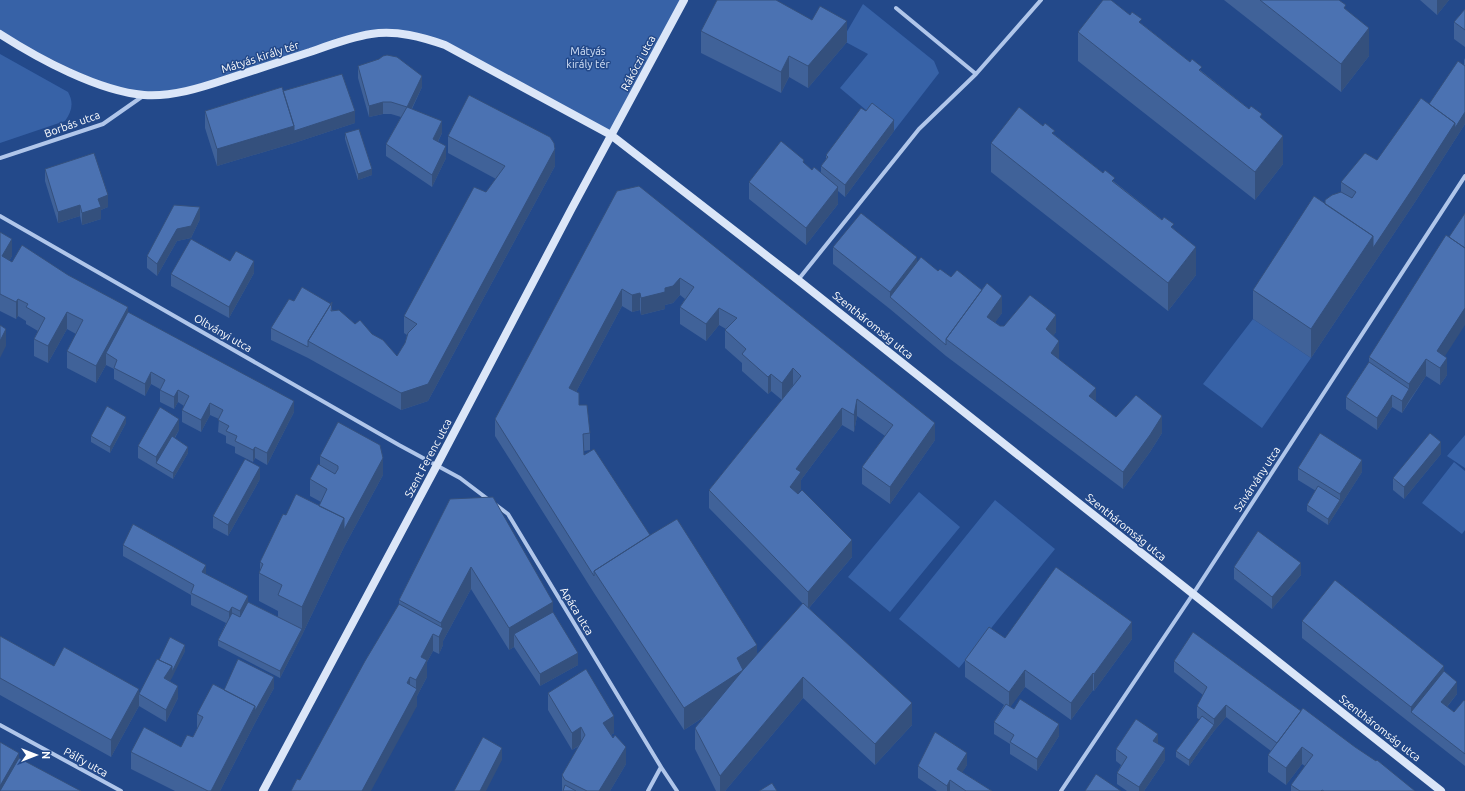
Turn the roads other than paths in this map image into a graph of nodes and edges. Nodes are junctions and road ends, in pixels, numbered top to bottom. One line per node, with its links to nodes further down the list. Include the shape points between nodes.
1 (684, 0): 7 (street, Rákóczi utca)
2 (1041, 0): 5 (street)
3 (896, 8): 5 (street)
4 (0, 34): 6 (street, Mátyás király tér, via 21,48 75,75 110,88)
5 (976, 74): 11 (street, via 919,129)
6 (144, 95): 7 (street, Mátyás király tér, via 196,90 336,43 372,34 403,34 445,45); 8 (street, Borbás utca, via 103,124)
7 (611, 135): 11 (street, Szentháromság utca); 12 (street, Szent Ferenc utca)
8 (0, 158)
9 (1465, 176): 13 (street, Szivárvány utca)
10 (0, 216): 12 (street, Oltványi utca)
11 (798, 280): 13 (street, Szentháromság utca)
12 (437, 465): 15 (street, Apáca utca, via 460,478 508,514); 17 (street, Szent Ferenc utca)
13 (1193, 594): 20 (street, Szivárvány utca); 21 (street, Szentháromság utca)
14 (0, 725): 16 (street, Pálfy utca)
15 (661, 767): 18 (street); 19 (street, Apáca utca)
16 (121, 791)
17 (263, 791)
18 (648, 791)
19 (677, 791)
20 (1061, 791)
21 (1441, 791)

